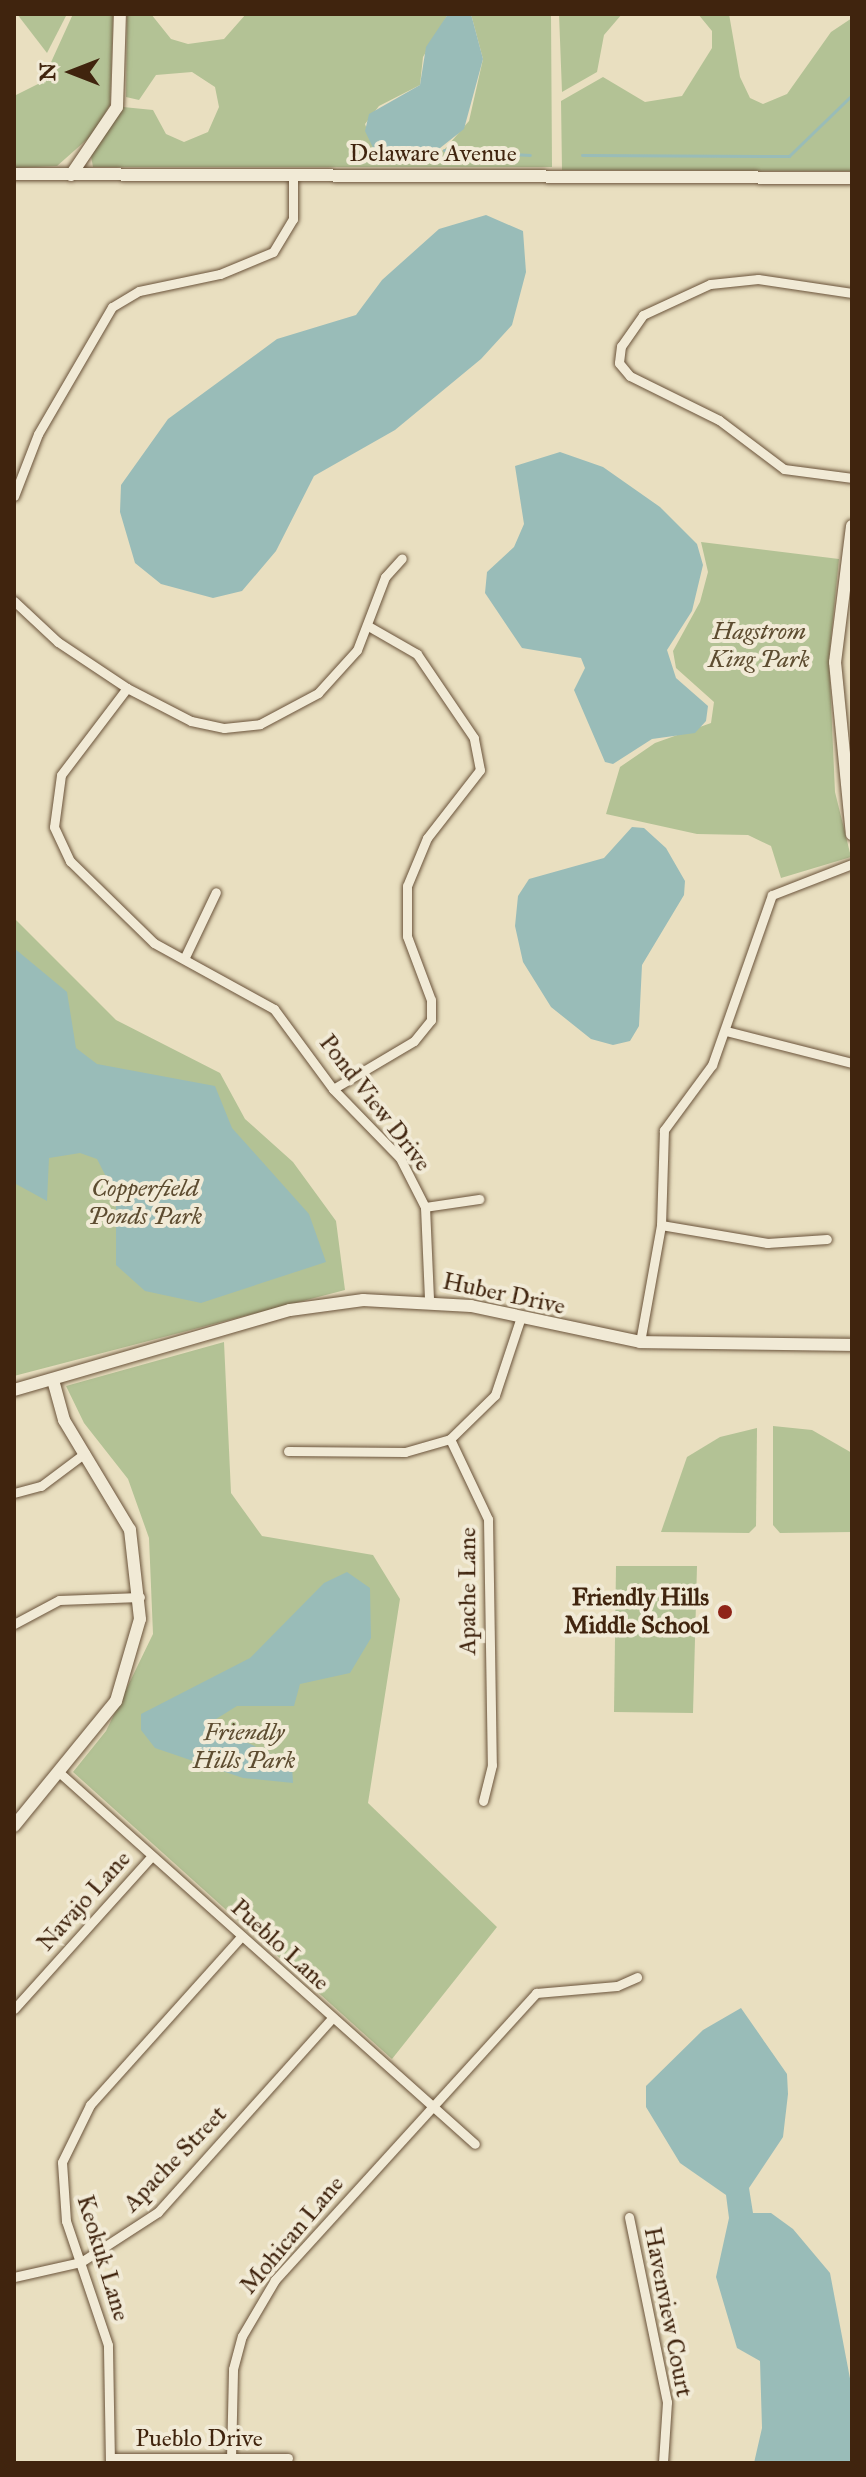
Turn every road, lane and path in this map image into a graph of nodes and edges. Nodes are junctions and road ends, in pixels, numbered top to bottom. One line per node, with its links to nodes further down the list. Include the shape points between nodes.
1 (120, 14): 3 (street, via 117,107)
2 (14, 174): 3 (street, Delaware Avenue)
3 (71, 175): 4 (street, Delaware Avenue)
4 (293, 175): 5 (street, Delaware Avenue); 8 (street, via 293,219 273,252 220,274 139,291 112,307 38,434)
5 (852, 178)
6 (852, 293): 7 (street, via 758,279 710,284 643,315 621,346 619,363 630,376 719,420 784,469)
7 (852, 478)
8 (14, 496)
9 (852, 526): 12 (street)
10 (402, 558): 13 (street, via 385,577)
11 (14, 601): 14 (street, via 58,642)
12 (846, 611): 15 (street)
13 (370, 627): 14 (street, via 318,693 260,724 191,721); 22 (street, via 417,654 474,738 480,770 427,838 407,886 407,936 431,1000 431,1020 414,1041)
14 (127, 688): 19 (street, Pond View Drive, via 61,775 54,827 70,861 128,921)
15 (847, 759): 16 (street)
16 (852, 834)
17 (852, 864): 20 (street, via 772,895)
18 (216, 892): 19 (street)
19 (184, 959): 22 (street, Pond View Drive, via 274,1009)
20 (726, 1031): 21 (street, via 804,1057); 25 (street, via 712,1065 664,1130)
21 (852, 1063)
22 (333, 1089): 24 (street, Pond View Drive, via 400,1158)
23 (479, 1199): 24 (street)
24 (425, 1207): 27 (street, Pond View Drive)
25 (661, 1225): 26 (street, via 767,1243); 29 (street)
26 (827, 1239)
27 (429, 1300): 28 (street, Huber Drive); 31 (street, Huber Drive, via 290,1310)
28 (521, 1317): 29 (street, Huber Drive); 33 (street, via 495,1395)
29 (640, 1342): 30 (street, Huber Drive)
30 (852, 1345)
31 (53, 1380): 32 (street, Huber Drive); 35 (street, via 64,1420)
32 (14, 1390)
33 (450, 1439): 34 (street, via 405,1452); 40 (street, Apache Lane, via 488,1519 492,1765)
34 (288, 1451)
35 (85, 1453): 36 (street, via 41,1486); 37 (street, via 130,1530)
36 (14, 1493)
37 (140, 1597): 38 (street, via 59,1600); 39 (street, via 133,1661 116,1701)
38 (14, 1624)
39 (61, 1774): 41 (street); 42 (street, Pueblo Lane)
40 (483, 1801)
41 (14, 1826)
42 (152, 1856): 43 (street, Pueblo Lane); 45 (street, Navajo Lane)
43 (241, 1937): 46 (street, Pueblo Lane); 50 (street, Keokuk Lane, via 73,2132 61,2194)
44 (637, 1977): 47 (street, Mohican Lane, via 617,1986 536,1993)
45 (14, 2009)
46 (332, 2018): 47 (street, Pueblo Lane); 50 (street, Apache Street, via 158,2212)
47 (430, 2107): 48 (street, Pueblo Lane); 53 (street, Mohican Lane, via 255,2308 233,2369)
48 (475, 2144)
49 (629, 2217): 55 (street, Havenview Court, via 667,2402)
50 (81, 2262): 51 (street, Apache Street); 54 (street, Keokuk Lane, via 108,2345)
51 (14, 2277)
52 (288, 2458): 53 (street, Pueblo Drive)
53 (231, 2459): 54 (street, Pueblo Drive)
54 (110, 2461)
55 (663, 2463)

